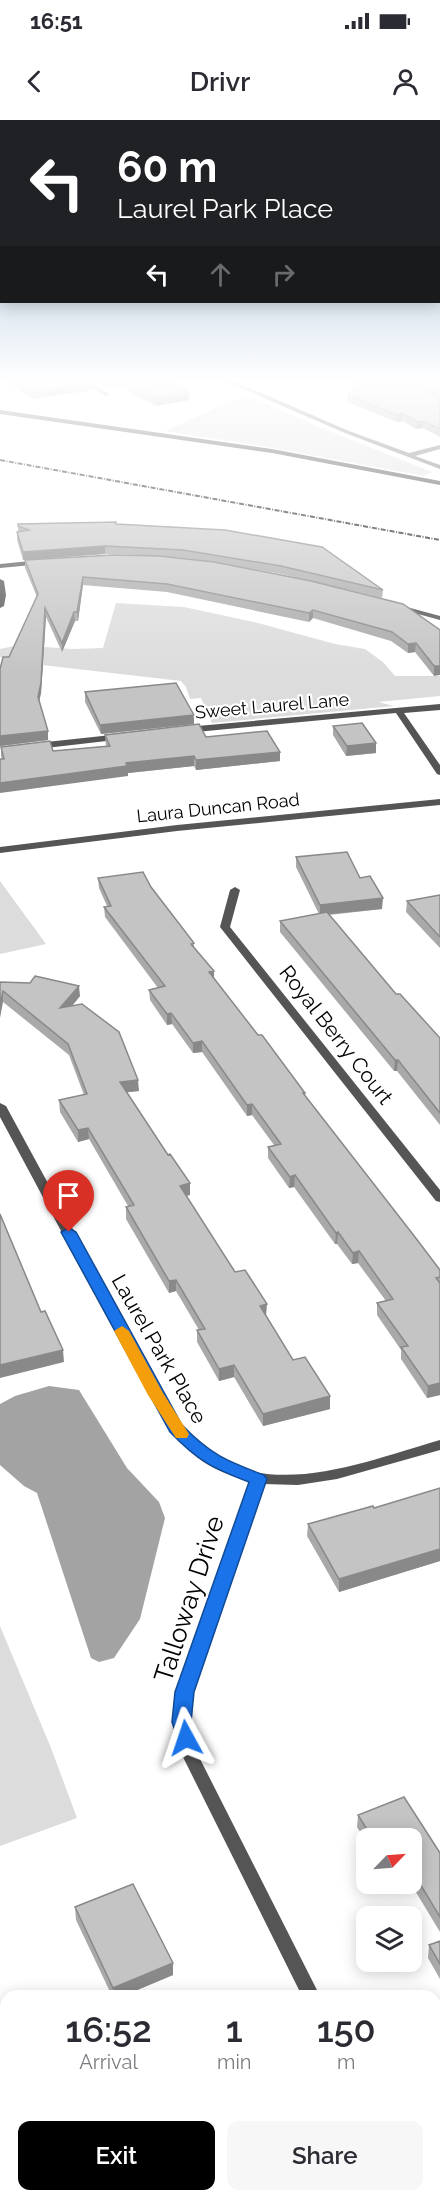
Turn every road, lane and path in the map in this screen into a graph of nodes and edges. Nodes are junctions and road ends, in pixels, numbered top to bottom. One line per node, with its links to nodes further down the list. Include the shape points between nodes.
1 (420, 479): 2 (main road)
2 (440, 483)
3 (47, 561): 4 (street)
4 (0, 566)
5 (0, 581): 7 (street)
6 (383, 602): 8 (street)
7 (0, 606)
8 (440, 618)
9 (440, 707): 10 (street, Sweet Laurel Lane)
10 (399, 711): 11 (street, Sweet Laurel Lane); 14 (street)
11 (177, 731)
12 (130, 736): 13 (street)
13 (27, 747)
14 (440, 772)
15 (440, 802): 16 (street, Laura Duncan Road)
16 (0, 850)
17 (236, 890): 19 (street, Royal Berry Court, via 225,927)
18 (0, 1106): 21 (street, Laurel Park Place, via 176,1428 213,1461)
19 (440, 1198)
20 (440, 1445): 21 (street, Laurel Park Place, via 337,1474 298,1480)
21 (258, 1479): 22 (street, Talloway Drive, via 184,1692 182,1722 189,1753)
22 (308, 1990)

